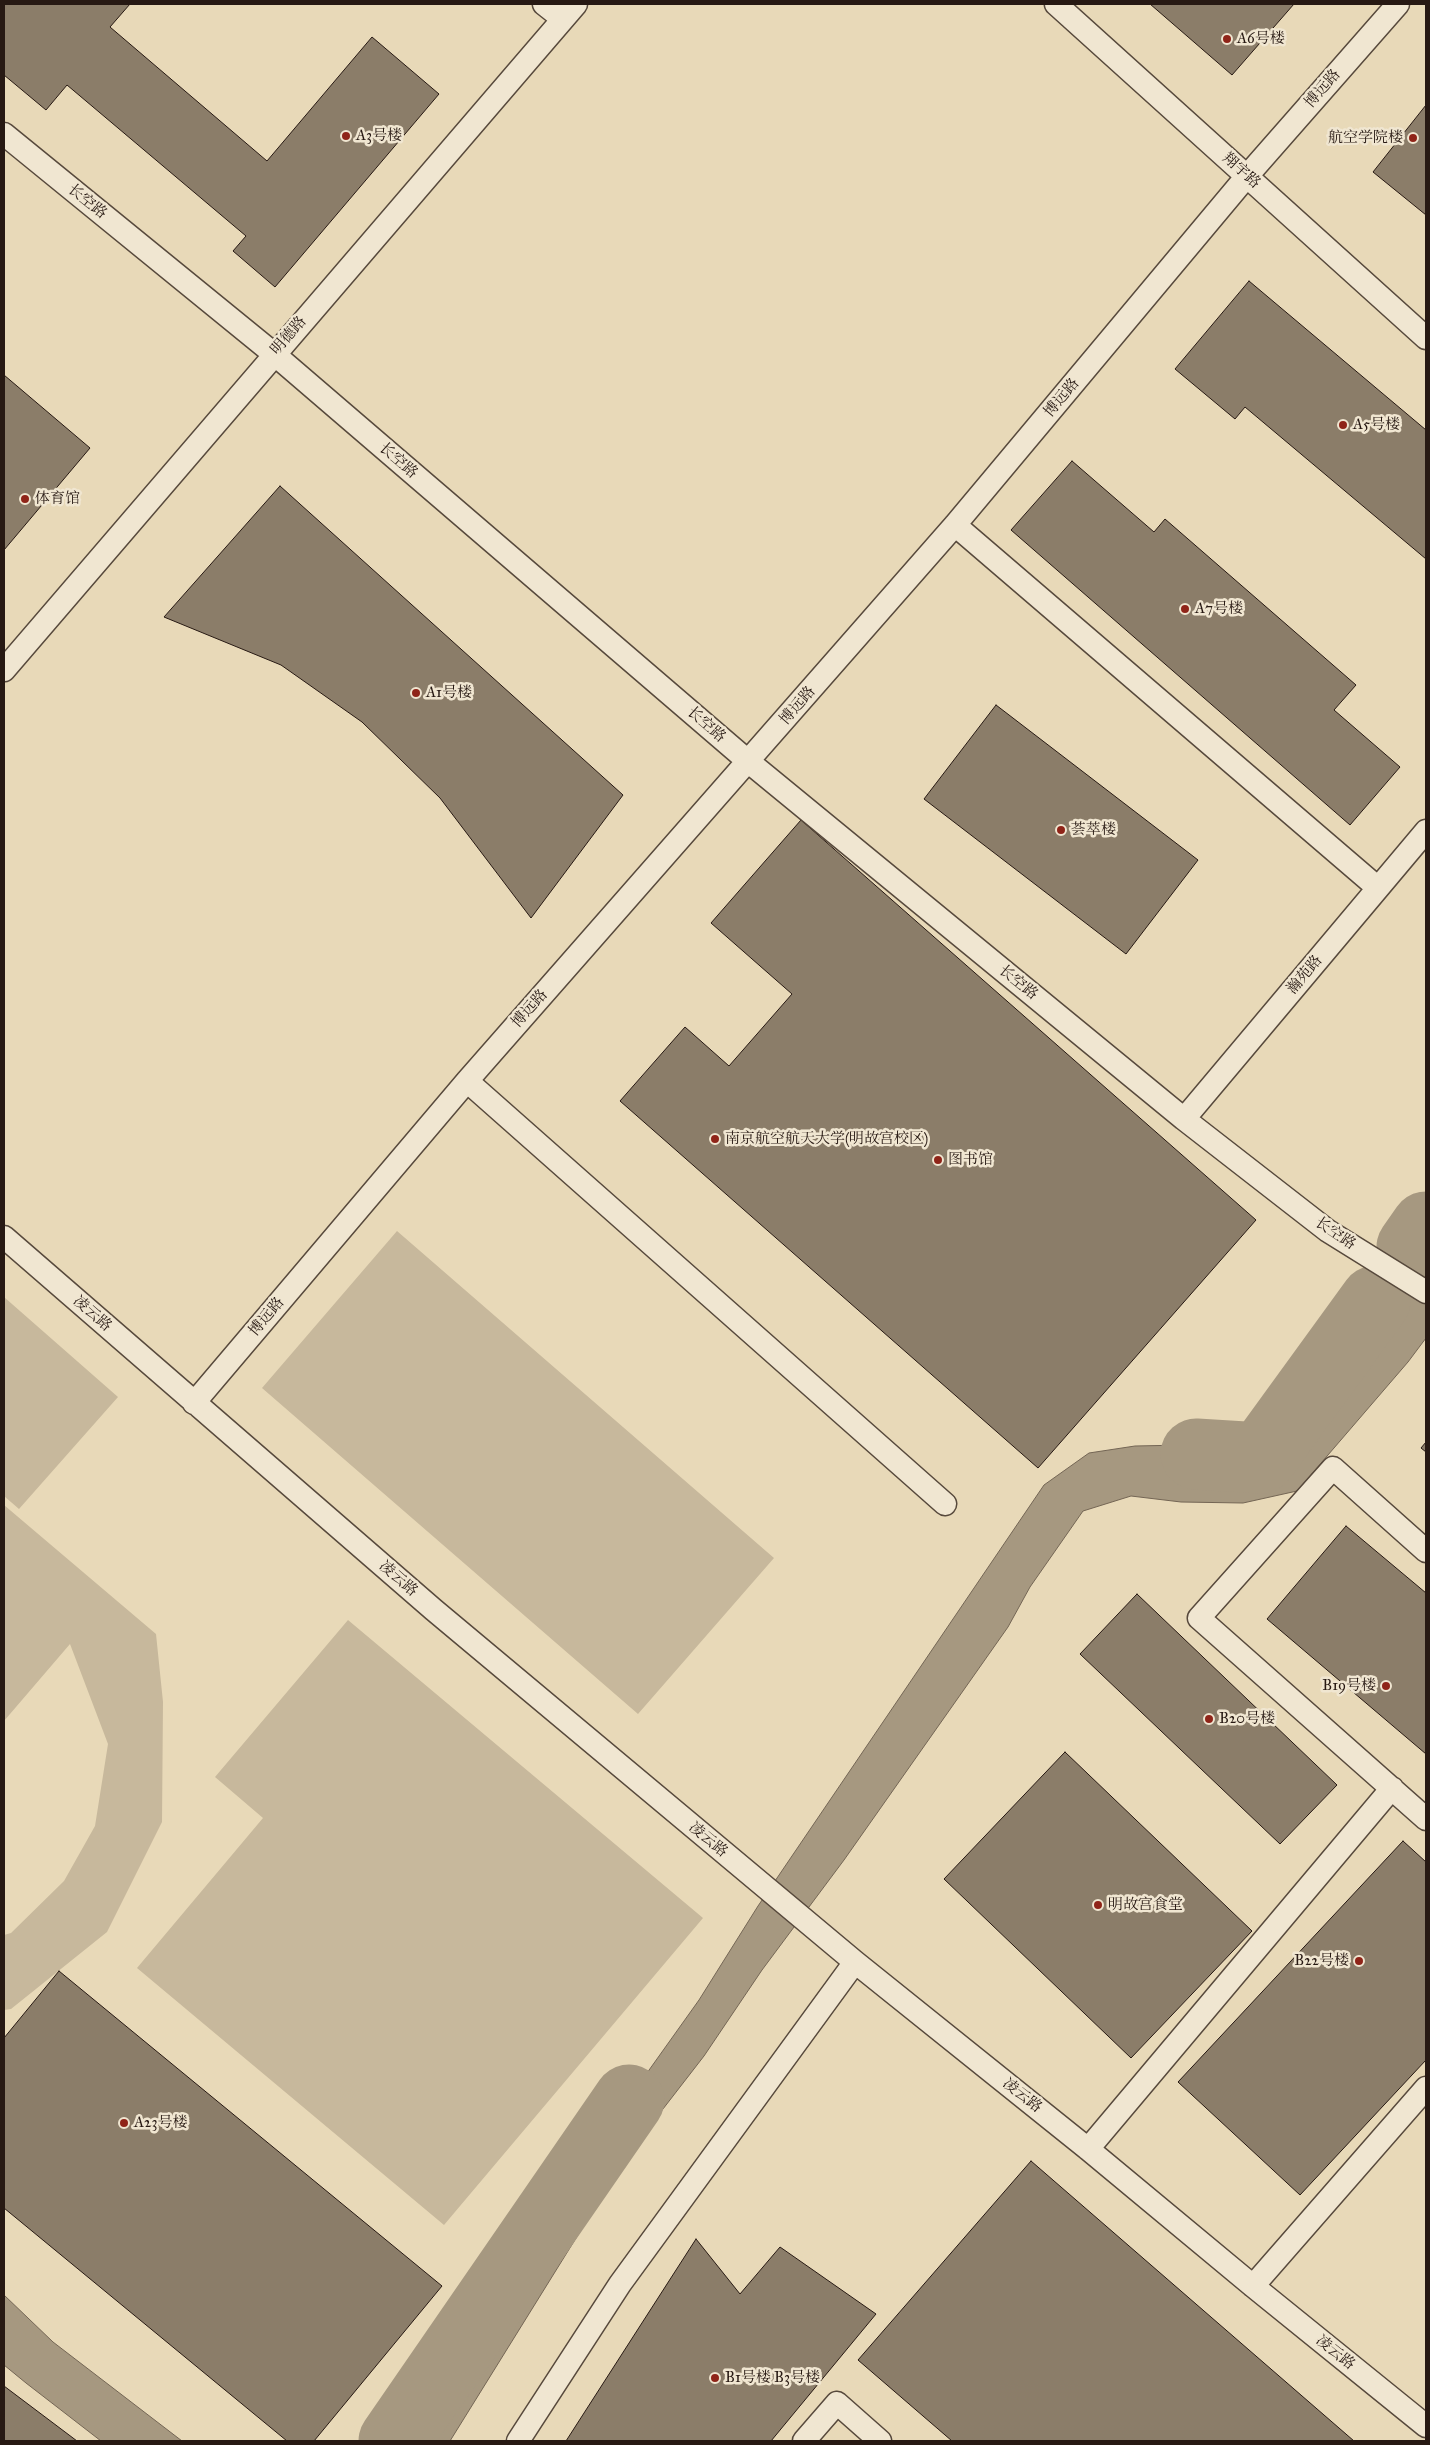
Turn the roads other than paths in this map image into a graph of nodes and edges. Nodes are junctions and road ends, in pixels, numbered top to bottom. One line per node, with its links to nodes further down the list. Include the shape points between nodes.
1 (544, 4): 4 (lane)
2 (1056, 4): 6 (lane, 翔宇路)
3 (1398, 4): 6 (lane, 博远路)
4 (569, 12): 8 (lane, 明德路)
5 (4, 134): 8 (lane, 长空路)
6 (1247, 176): 7 (lane, 翔宇路); 9 (lane, 博远路)
7 (1426, 338)
8 (274, 354): 10 (lane, 明德路); 11 (lane, 长空路)
9 (955, 525): 11 (lane, 博远路); 13 (lane)
10 (4, 670)
11 (749, 762): 14 (lane, 博远路); 15 (lane, 长空路)
12 (1426, 831): 13 (lane, 瀚苑路)
13 (1378, 888): 15 (lane, 瀚苑路)
14 (467, 1081): 18 (lane, 博远路); 19 (lane)
15 (1184, 1119): 17 (lane, 长空路, via 1328,1231)
16 (4, 1237): 18 (lane, 凌云路)
17 (1426, 1292)
18 (194, 1403): 23 (lane, 凌云路, via 434,1610)
19 (945, 1504)
20 (1426, 1550): 21 (lane, via 1333,1468 1199,1618)
21 (1392, 1788): 22 (lane); 25 (lane)
22 (1426, 1819)
23 (855, 1962): 25 (lane, 凌云路); 28 (lane, via 620,2284)
24 (1426, 2088): 26 (lane)
25 (1088, 2149): 26 (lane, 凌云路)
26 (1253, 2286): 27 (lane, 凌云路)
27 (1426, 2426)
28 (518, 2441)
29 (804, 2441): 30 (lane, via 837,2403)
30 (880, 2441)

